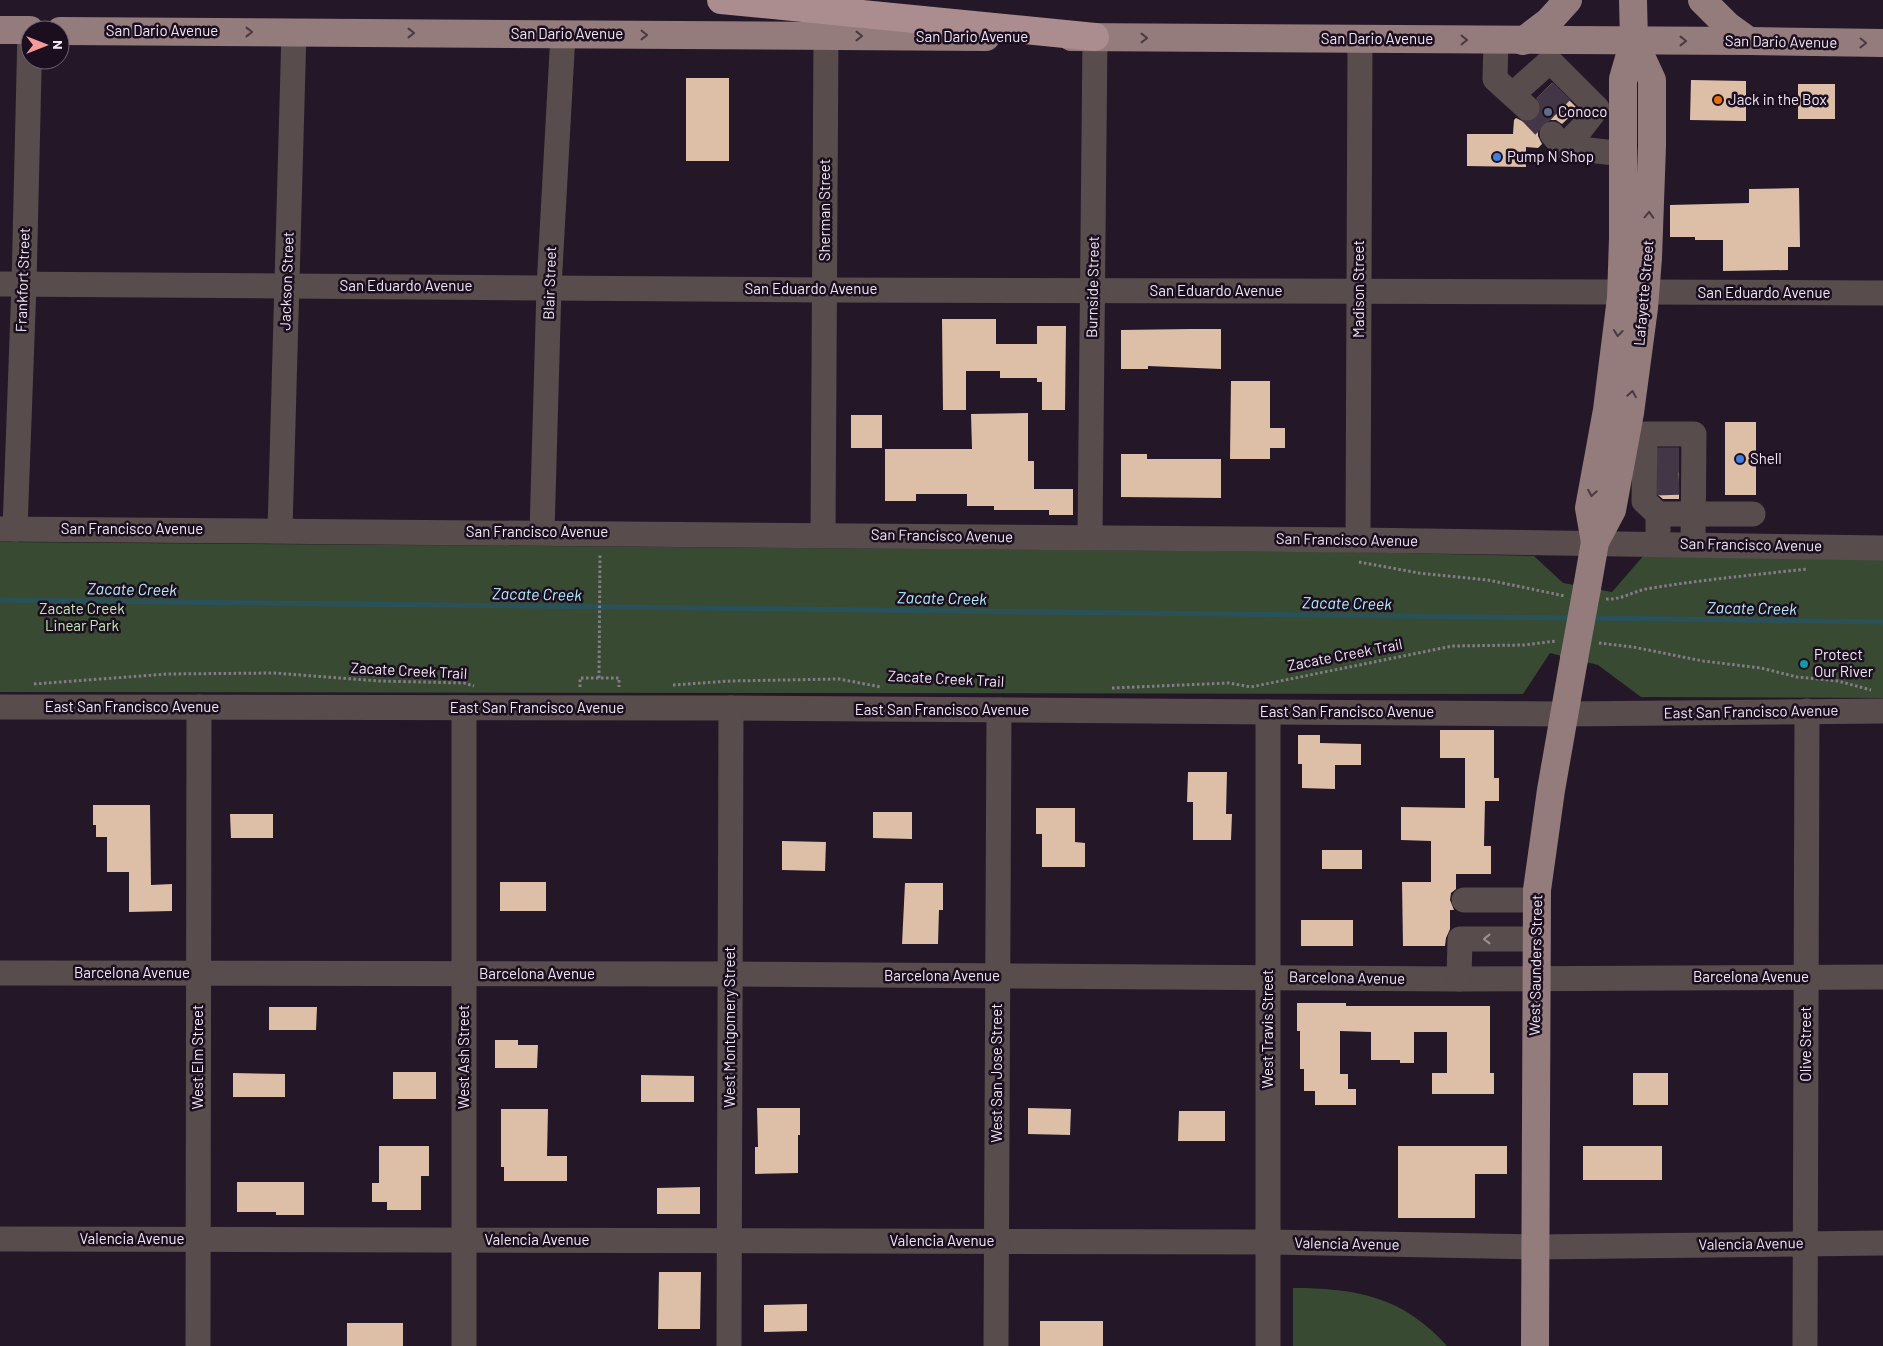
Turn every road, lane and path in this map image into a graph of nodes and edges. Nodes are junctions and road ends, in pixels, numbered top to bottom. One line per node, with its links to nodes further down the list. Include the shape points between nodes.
1 (721, 0): 11 (highway)
2 (1568, 0): 17 (main road, via 1549,21)
3 (1634, 0): 14 (main road, Lafayette Street)
4 (1702, 0): 15 (main road, via 1727,25)
5 (0, 30): 6 (main road)
6 (20, 30)
7 (70, 31): 8 (main road, San Dario Avenue, one-way to 8)
8 (294, 32): 9 (main road, San Dario Avenue, one-way to 9); 22 (street, Jackson Street)
9 (563, 34): 10 (main road, San Dario Avenue, one-way to 10); 23 (street, Blair Street)
10 (826, 36): 11 (main road, San Dario Avenue, one-way to 11); 24 (street, Sherman Street)
11 (1095, 37): 12 (main road, San Dario Avenue, one-way to 12); 26 (street, Burnside Street)
12 (1360, 39): 13 (main road, San Dario Avenue, one-way to 13); 25 (street, Madison Street)
13 (1496, 40): 17 (main road, San Dario Avenue); 17 (street, via 1496,79 1529,93)
14 (1634, 40): 15 (main road, San Dario Avenue, one-way to 15); 17 (main road, San Dario Avenue); 19 (main road, Lafayette Street); 27 (main road, Lafayette Street, one-way to 14, via 1652,146 1652,80)
15 (1749, 40): 16 (main road, San Dario Avenue, one-way to 16)
16 (1883, 43)
17 (1540, 47): 19 (street)
18 (27, 70): 21 (street, Frankfort Street)
19 (1610, 109): 20 (main road, Lafayette Street); 20 (street, via 1575,123 1558,140)
20 (1623, 154): 27 (main road, Lafayette Street)
21 (12, 284): 22 (street, San Eduardo Avenue); 35 (street, Frankfort Street)
22 (287, 286): 23 (street, San Eduardo Avenue); 36 (street, Jackson Street)
23 (549, 288): 24 (street, San Eduardo Avenue); 37 (street, Blair Street)
24 (825, 290): 26 (street, San Eduardo Avenue); 38 (street, Sherman Street)
25 (1359, 290): 26 (street, San Eduardo Avenue); 27 (street, San Eduardo Avenue); 40 (street, Madison Street)
26 (1092, 291): 39 (street, Burnside Street)
27 (1633, 292): 28 (street, San Eduardo Avenue); 29 (main road, Lafayette Street, one-way to 27, via 1639,351); 41 (main road, Lafayette Street, one-way to 41, via 1589,508)
28 (1883, 293)
29 (1635, 434): 30 (street); 31 (main road, Lafayette Street); 32 (street, via 1694,434 1689,471)
30 (1649, 472): 31 (street); 33 (street, via 1644,501)
31 (1616, 485): 41 (main road, Lafayette Street, via 1612,510)
32 (1693, 513): 33 (street); 34 (street); 43 (street)
33 (1658, 514): 42 (street)
34 (1753, 514)
35 (7, 529): 36 (street, San Francisco Avenue)
36 (280, 530): 37 (street, San Francisco Avenue)
37 (542, 532): 38 (street, San Francisco Avenue)
38 (823, 534): 39 (street, San Francisco Avenue)
39 (1090, 537): 40 (street, San Francisco Avenue)
40 (1358, 540): 41 (street, San Francisco Avenue)
41 (1595, 542): 42 (street, San Francisco Avenue); 46 (main road, Lafayette Street)
42 (1658, 543): 43 (street, San Francisco Avenue)
43 (1693, 544): 44 (street, San Francisco Avenue)
44 (1883, 548)
45 (600, 552): 49 (path)
46 (1587, 588): 48 (main road, West Saunders Street, bridge)
47 (1596, 643): 59 (path, via 1867,687)
48 (1566, 650): 58 (path, Zacate Creek Trail, via 1542,641 1524,645 1452,646 1251,687 1229,683); 67 (main road, West Saunders Street)
49 (599, 678): 53 (path, via 580,678 578,687); 55 (path, via 619,678)
50 (30, 685): 52 (path, Zacate Creek Trail, via 167,674 274,674 379,682 464,682)
51 (672, 685): 57 (path, Zacate Creek Trail, via 840,679)
52 (479, 687)
53 (590, 687)
54 (609, 687): 55 (path)
55 (619, 687): 56 (path)
56 (628, 687)
57 (888, 687)
58 (1102, 689)
59 (1878, 701): 65 (street, East San Francisco Avenue)
60 (0, 707): 61 (street, East San Francisco Avenue)
61 (199, 707): 62 (street, East San Francisco Avenue); 72 (street, West Elm Street)
62 (464, 708): 63 (street, East San Francisco Avenue); 73 (street, West Ash Street)
63 (731, 708): 64 (street, East San Francisco Avenue); 74 (street, West Montgomery Street)
64 (999, 710): 66 (street, East San Francisco Avenue); 75 (street, West San Jose Street)
65 (1807, 711): 67 (street, East San Francisco Avenue); 77 (street, Olive Street)
66 (1268, 712): 67 (street, East San Francisco Avenue); 76 (street, West Travis Street)
67 (1564, 714): 69 (main road, West Saunders Street, via 1541,850)
68 (1464, 900): 69 (street)
69 (1537, 900): 70 (main road, West Saunders Street)
70 (1536, 939): 79 (main road, West Saunders Street); 80 (street, one-way to 80, via 1460,939)
71 (0, 973): 72 (street, Barcelona Avenue)
72 (198, 973): 73 (street, Barcelona Avenue); 82 (street, West Elm Street)
73 (464, 974): 74 (street, Barcelona Avenue); 83 (street, West Ash Street)
74 (731, 974): 75 (street, Barcelona Avenue); 84 (street, West Montgomery Street)
75 (998, 976): 76 (street, Barcelona Avenue); 85 (street, West San Jose Street)
76 (1268, 977): 80 (street, Barcelona Avenue); 86 (street, West Travis Street)
77 (1806, 977): 78 (street, Barcelona Avenue); 79 (street, Barcelona Avenue); 87 (street, Olive Street)
78 (1883, 977)
79 (1536, 978): 80 (street, Barcelona Avenue); 89 (main road, West Saunders Street)
80 (1459, 979)
81 (0, 1239): 82 (street, Valencia Avenue)
82 (198, 1239): 83 (street, Valencia Avenue); 90 (street, West Elm Street)
83 (464, 1239): 84 (street, Valencia Avenue); 91 (street, West Ash Street)
84 (730, 1240): 85 (street, Valencia Avenue); 92 (street, West Montgomery Street)
85 (997, 1242): 86 (street, Valencia Avenue); 93 (street, West San Jose Street)
86 (1268, 1242): 89 (street, Valencia Avenue); 94 (street, West Travis Street)
87 (1805, 1243): 88 (street, Valencia Avenue); 89 (street, Valencia Avenue); 96 (street, Olive Street)
88 (1883, 1243)
89 (1535, 1247): 95 (main road, West Saunders Street)
90 (198, 1346)
91 (464, 1346)
92 (729, 1346)
93 (996, 1346)
94 (1268, 1346)
95 (1535, 1346)
96 (1805, 1346)

